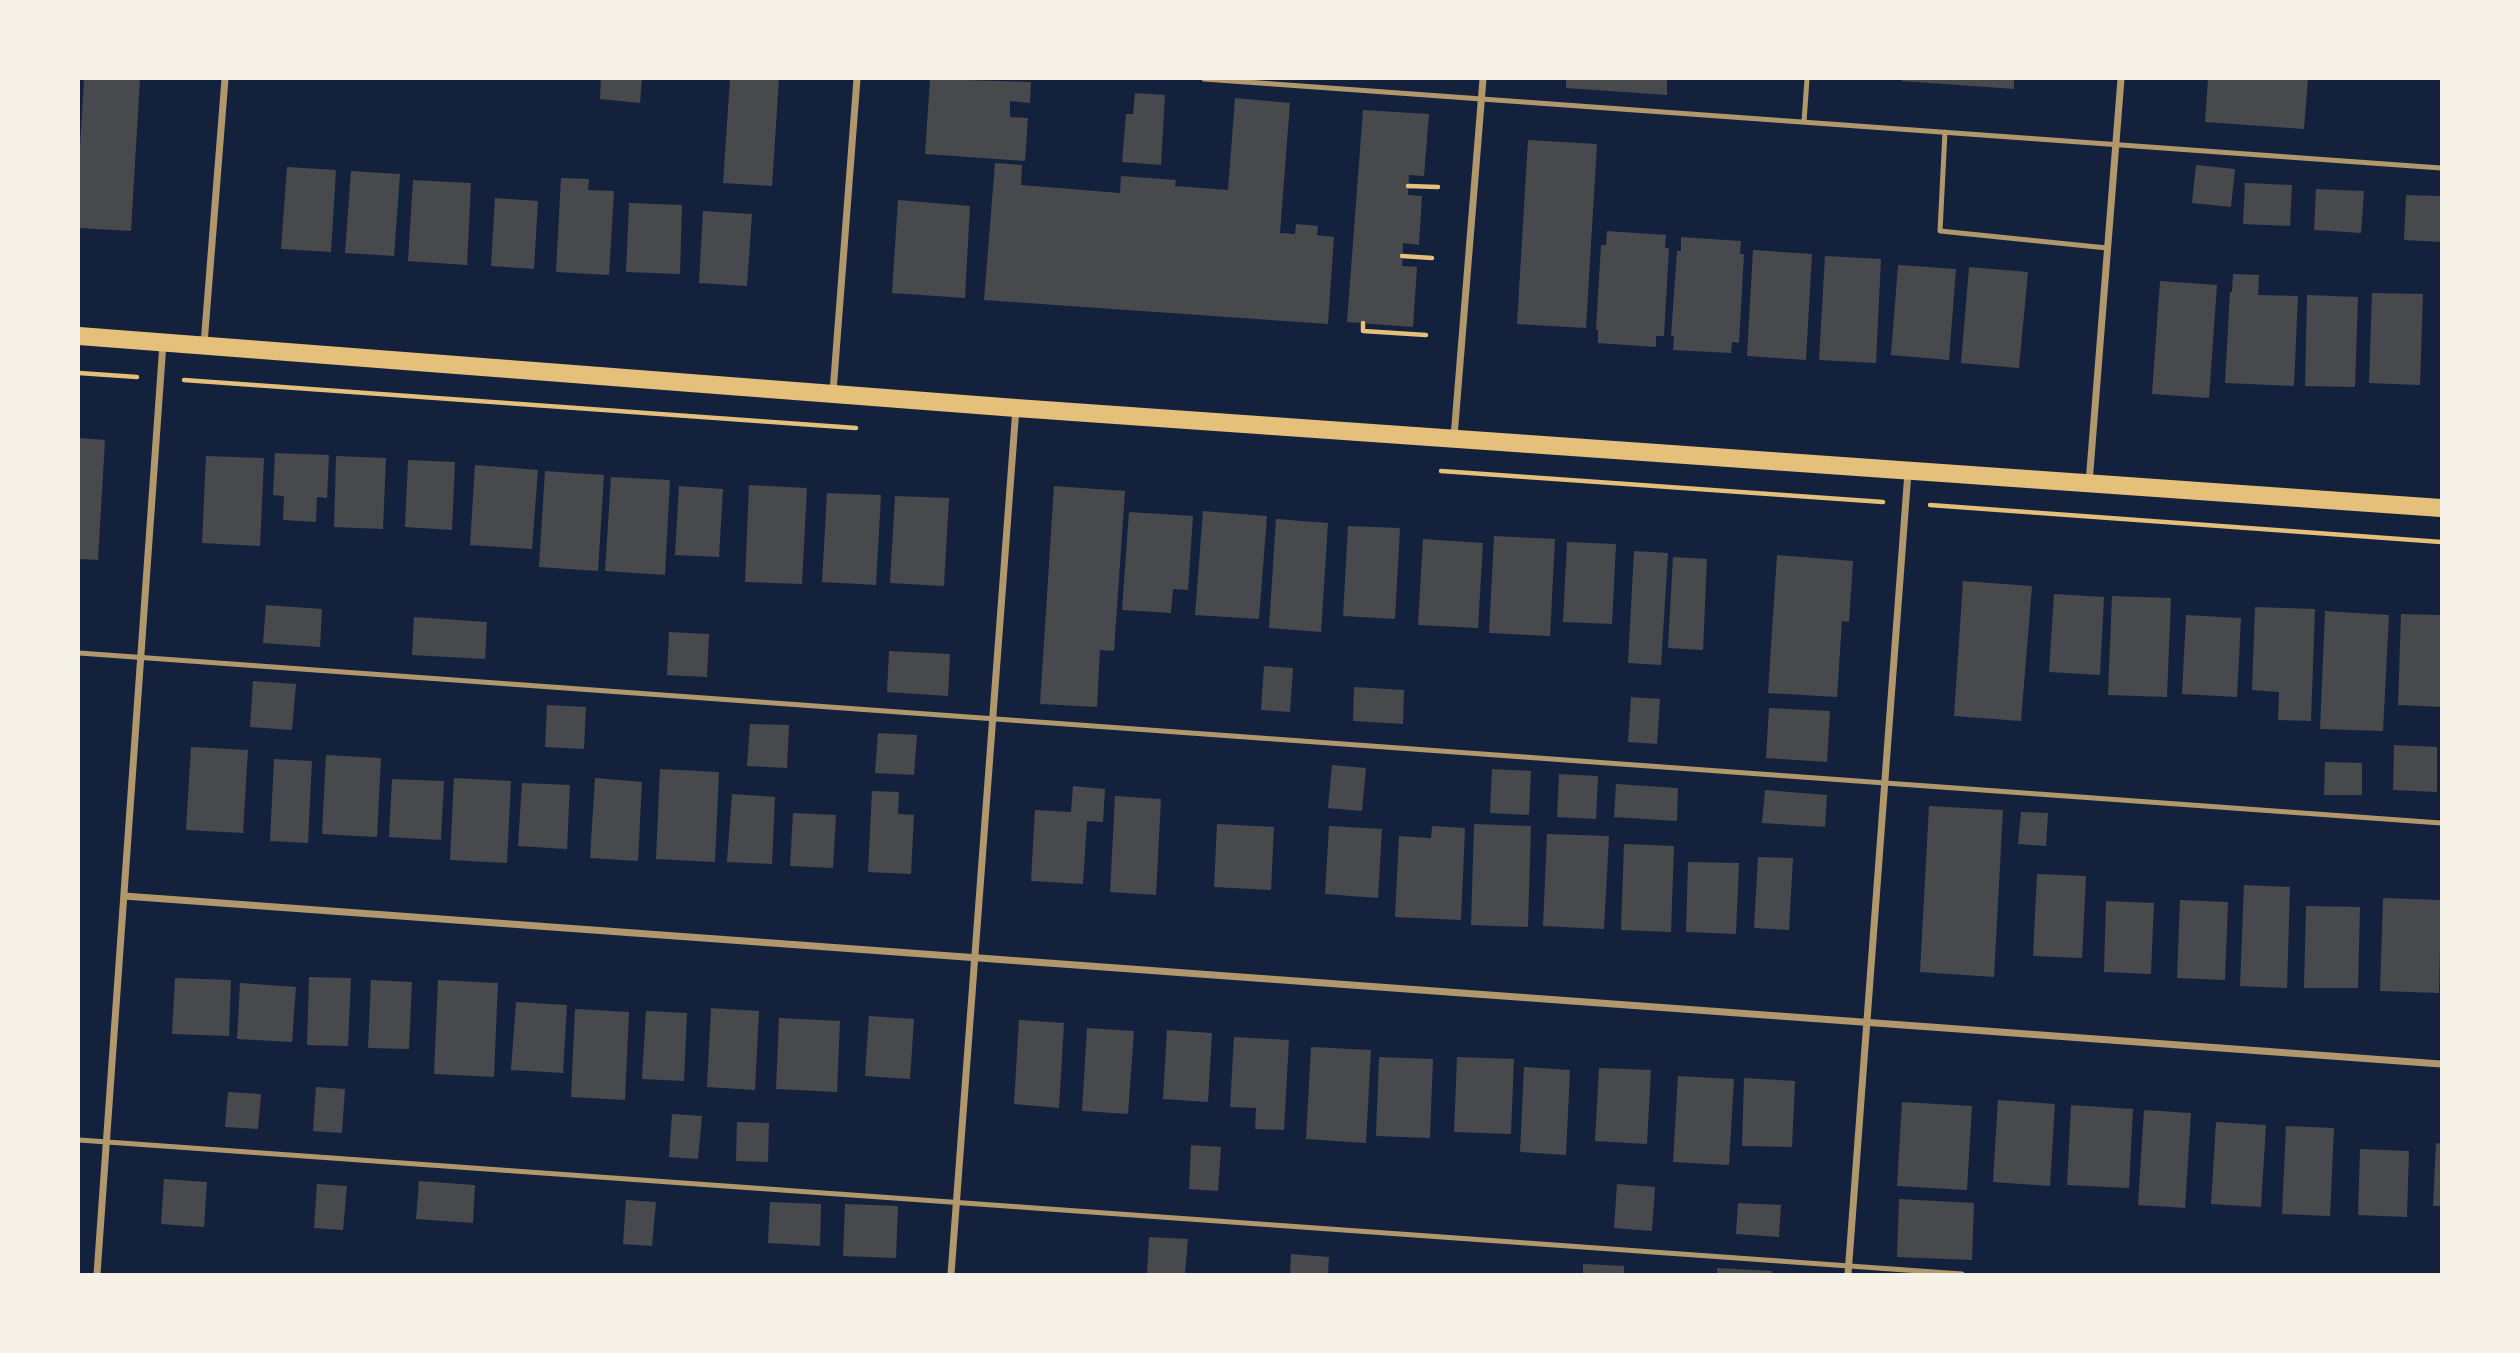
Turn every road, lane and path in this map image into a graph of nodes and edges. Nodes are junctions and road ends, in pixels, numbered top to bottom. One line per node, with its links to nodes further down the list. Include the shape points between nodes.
1 (225, 79): 21 (street)
2 (857, 79): 22 (street)
3 (1204, 79): 7 (lane)
4 (1483, 79): 7 (street)
5 (1807, 79): 8 (lane)
6 (2120, 79): 10 (street)
7 (1482, 99): 8 (lane); 24 (street)
8 (1804, 122): 9 (lane)
9 (1945, 132): 10 (lane); 14 (lane, via 1940,231)
10 (2115, 145): 11 (lane); 14 (street)
11 (2441, 168)
12 (1408, 186): 13 (path)
13 (1437, 187)
14 (2107, 248): 26 (street)
15 (1402, 256): 16 (path)
16 (1432, 258)
17 (1363, 323): 18 (path, via 1363,331)
18 (1426, 335)
19 (79, 336): 20 (main road)
20 (163, 342): 21 (main road); 29 (street)
21 (204, 345): 22 (main road)
22 (833, 394): 23 (main road)
23 (1016, 408): 24 (main road); 30 (street)
24 (1454, 438): 25 (main road)
25 (1908, 472): 26 (main road); 31 (street)
26 (2088, 484): 27 (main road)
27 (2441, 508)
28 (79, 653): 29 (lane)
29 (141, 657): 30 (lane); 33 (street)
30 (992, 719): 31 (lane); 34 (street)
31 (1885, 783): 32 (lane); 35 (street)
32 (2441, 823)
33 (124, 896): 34 (street); 38 (street)
34 (975, 958): 35 (street); 39 (street)
35 (1867, 1023): 36 (street); 40 (street)
36 (2441, 1064)
37 (79, 1140): 38 (lane)
38 (106, 1142): 39 (lane); 41 (street)
39 (957, 1202): 40 (lane); 42 (street)
40 (1848, 1270): 43 (lane)
41 (97, 1274)
42 (951, 1274)
43 (1962, 1274)

